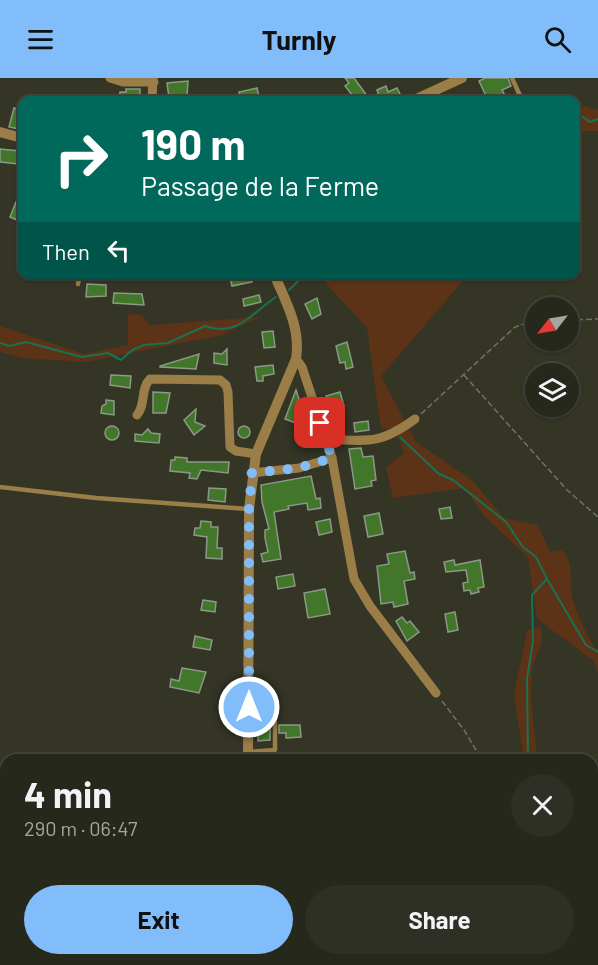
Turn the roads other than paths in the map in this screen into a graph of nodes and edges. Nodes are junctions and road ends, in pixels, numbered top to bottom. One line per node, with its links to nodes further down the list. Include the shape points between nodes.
1 (110, 78): 4 (street, via 123,82)
2 (462, 78): 6 (street)
3 (512, 78): 7 (lane)
4 (153, 80): 5 (street)
5 (152, 96)
6 (423, 96)
7 (520, 96)
8 (0, 132): 9 (street)
9 (18, 137)
10 (79, 279): 12 (lane)
11 (276, 279): 13 (street, via 295,325 299,343)
12 (78, 285)
13 (296, 358): 16 (street); 17 (street)
14 (137, 415): 17 (street, via 150,379 220,380 228,392 230,447)
15 (416, 419): 16 (street, via 390,437 365,441)
16 (326, 439): 18 (street)
17 (256, 453): 19 (street)
18 (332, 458): 19 (street, via 299,468); 22 (street, via 354,579)
19 (252, 473): 21 (street)
20 (0, 487): 21 (lane)
21 (249, 509): 24 (street)
22 (436, 693)
23 (275, 722): 25 (lane, via 275,750)
24 (248, 754)
25 (257, 754)

